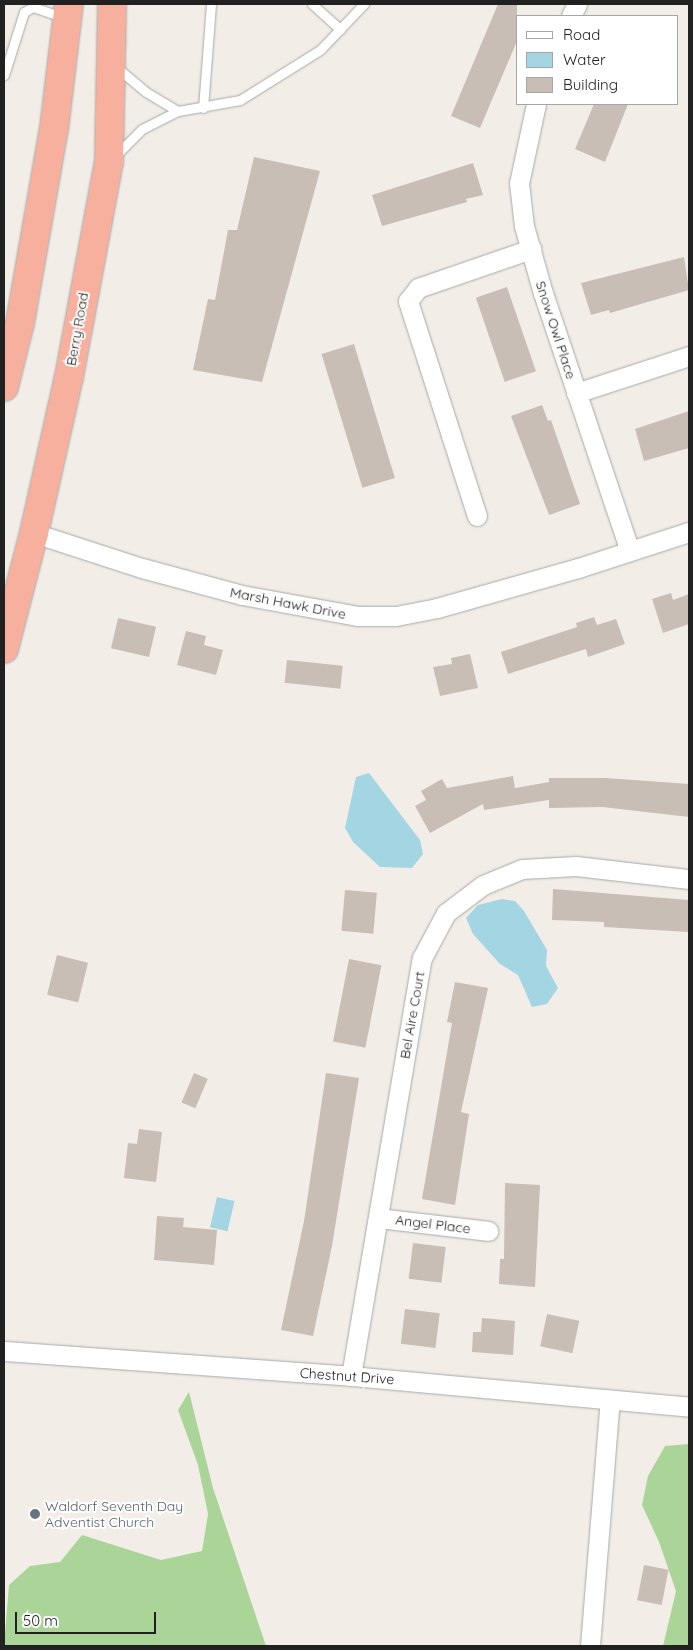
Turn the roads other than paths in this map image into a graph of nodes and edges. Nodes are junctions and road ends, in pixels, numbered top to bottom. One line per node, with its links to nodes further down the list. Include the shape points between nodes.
1 (112, 4): 7 (highway, Berry Road)
2 (211, 4): 10 (lane)
3 (312, 4): 6 (lane)
4 (364, 4): 6 (lane)
5 (68, 11): 8 (lane, via 33,7 24,12); 15 (highway, via 54,129 20,324)
6 (340, 29): 10 (lane, via 320,50 240,100)
7 (113, 64): 11 (lane, via 146,92); 12 (highway, Berry Road)
8 (4, 75)
9 (536, 105): 13 (street, Snow Owl Place, via 519,183)
10 (202, 108): 11 (lane)
11 (178, 111): 12 (lane, via 142,129)
12 (109, 162): 19 (highway, Berry Road, via 69,377)
13 (531, 249): 16 (street, Snow Owl Place); 17 (street, via 418,288 408,300)
14 (689, 356): 16 (street)
15 (4, 387)
16 (576, 393): 20 (street, Snow Owl Place)
17 (477, 516)
18 (689, 532): 20 (street, Marsh Hawk Drive)
19 (34, 533): 20 (street, Marsh Hawk Drive, via 142,568 242,595 357,616 396,616 437,608); 21 (highway, Berry Road)
20 (630, 551)
21 (4, 649)
22 (689, 879): 23 (street, Bel Aire Court, via 576,866 522,869 483,885 446,913 422,958)
23 (378, 1218): 24 (street, Angel Place); 26 (street, Bel Aire Court)
24 (488, 1231)
25 (4, 1352): 26 (street, Chestnut Drive)
26 (351, 1376): 27 (street, Chestnut Drive)
27 (610, 1400): 28 (street, Chestnut Drive); 29 (street)
28 (689, 1407)
29 (590, 1646)

